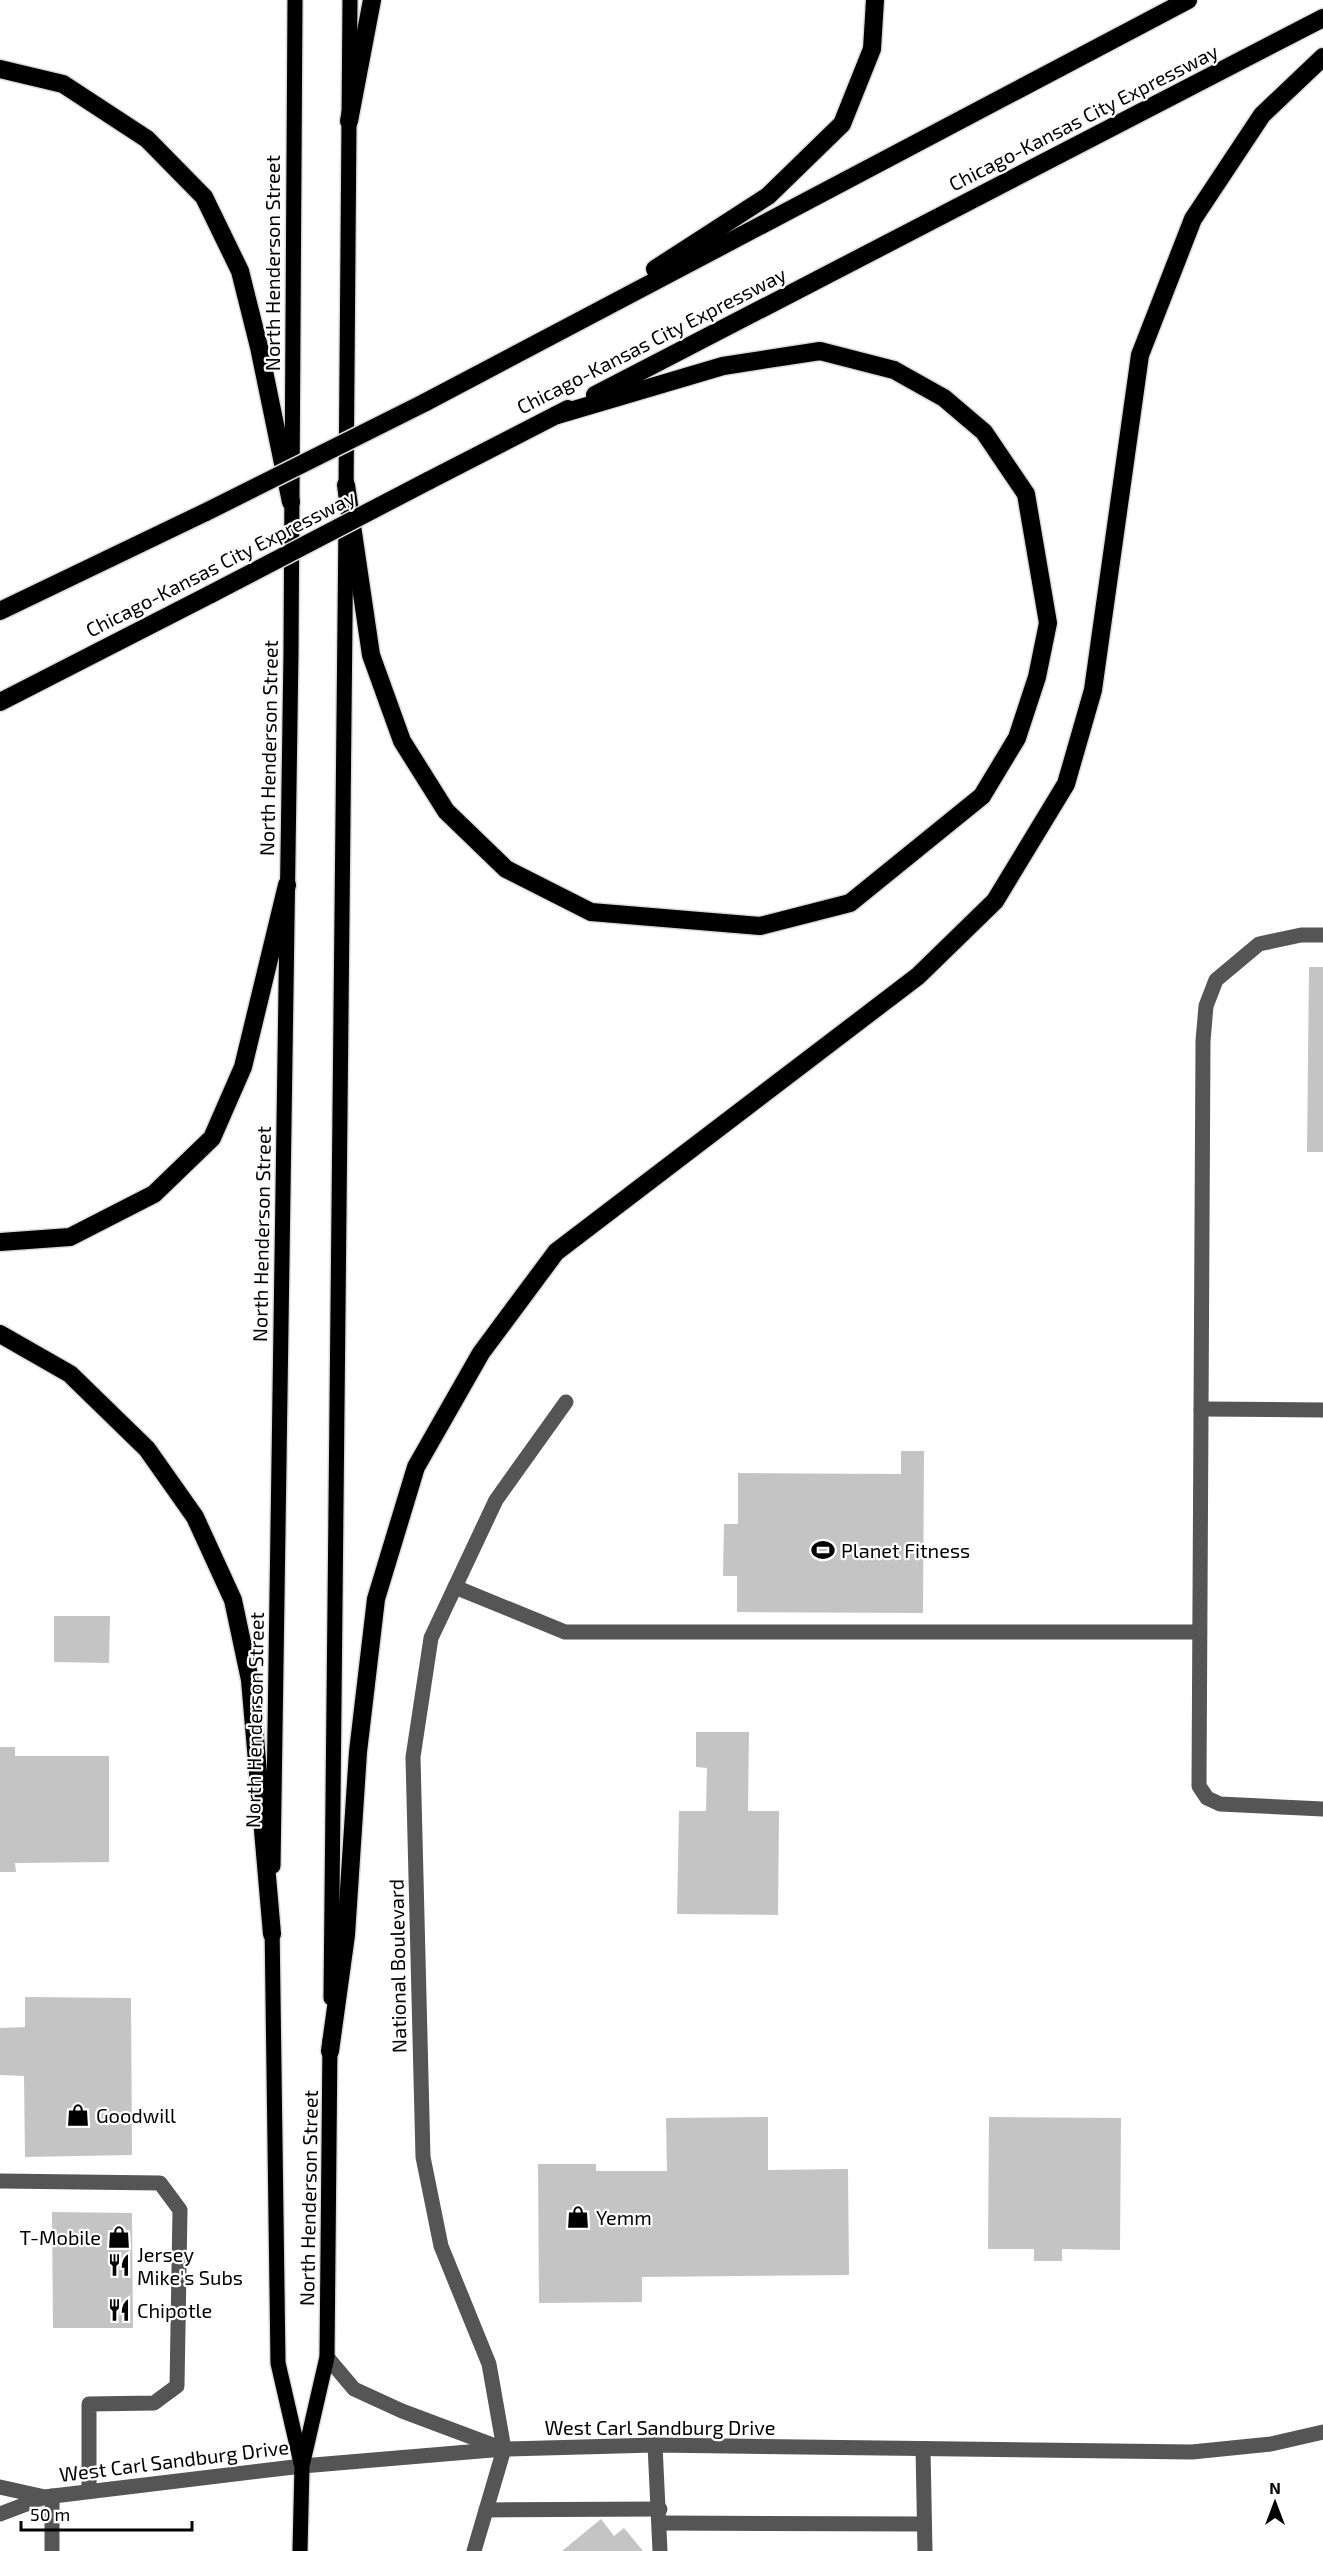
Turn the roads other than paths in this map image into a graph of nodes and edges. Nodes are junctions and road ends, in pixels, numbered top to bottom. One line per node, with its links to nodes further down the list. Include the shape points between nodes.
1 (295, 0): 13 (main road, North Henderson Street)
2 (350, 0): 9 (main road, North Henderson Street)
3 (372, 0): 9 (highway)
4 (875, 0): 10 (highway, via 872,49 842,124 768,196)
5 (1188, 0): 10 (highway)
6 (1323, 18): 11 (highway, Chicago-Kansas City Expressway)
7 (1323, 57): 29 (highway, via 1262,115 1193,219 1144,344 1093,690 1066,784 995,901 918,976 556,1252 481,1353 416,1467 376,1599 358,1752 346,1935)
8 (0, 69): 13 (highway, via 63,84 147,138 204,197 240,271)
9 (349, 121): 12 (main road, North Henderson Street)
10 (551, 336): 14 (highway, bridge, via 206,512)
11 (557, 415): 12 (highway, via 723,366 820,351 894,370 944,398 984,432 1026,494 1048,623 1037,677 1017,738 982,796 850,903 760,926 591,912 507,869 446,810 402,741 371,655); 17 (highway, Chicago-Kansas City Expressway, bridge)
12 (346, 485): 29 (main road, North Henderson Street)
13 (291, 502): 18 (main road, North Henderson Street)
14 (50, 586): 15 (highway); 16 (highway)
15 (0, 600)
16 (0, 611)
17 (0, 702)
18 (287, 885): 20 (highway, via 243,1067 212,1138 154,1194 70,1237); 28 (main road, North Henderson Street)
19 (1323, 935): 23 (street, via 1301,935 1259,944 1216,980 1206,1006)
20 (0, 1242)
21 (0, 1334): 28 (highway, via 69,1374 147,1449 195,1517 233,1600 250,1680)
22 (566, 1402): 25 (street, National Boulevard, via 496,1500)
23 (1201, 1409): 24 (street); 26 (street)
24 (1323, 1410)
25 (455, 1587): 26 (street, via 565,1632); 35 (street, National Boulevard, via 431,1638 413,1757 423,2157 441,2246 489,2364)
26 (1199, 1632): 27 (street, via 1198,1786 1207,1798 1220,1803)
27 (1323, 1809)
28 (272, 1934): 36 (main road, North Henderson Street, via 278,2362)
29 (330, 2051): 31 (main road, North Henderson Street)
30 (0, 2181): 38 (street, via 160,2183 180,2210 177,2386 154,2403 89,2404)
31 (327, 2357): 35 (street, via 354,2389); 36 (main road, North Henderson Street)
32 (1323, 2432): 34 (street, West Carl Sandburg Drive, via 1271,2444 1192,2452)
33 (656, 2445): 34 (street, West Carl Sandburg Drive); 35 (street, West Carl Sandburg Drive); 42 (street)
34 (923, 2448): 43 (street)
35 (504, 2449): 36 (street, West Carl Sandburg Drive); 40 (street, National Boulevard)
36 (302, 2466): 38 (street, West Carl Sandburg Drive); 45 (main road, North Henderson Street)
37 (0, 2487): 39 (street, West Carl Sandburg Drive)
38 (89, 2492): 39 (street, West Carl Sandburg Drive)
39 (48, 2496): 41 (street); 44 (street)
40 (486, 2510): 42 (street); 46 (street, National Boulevard)
41 (0, 2514)
42 (660, 2516): 43 (street); 47 (street)
43 (924, 2524): 48 (street)
44 (52, 2551)
45 (300, 2551)
46 (474, 2551)
47 (660, 2551)
48 (925, 2551)

